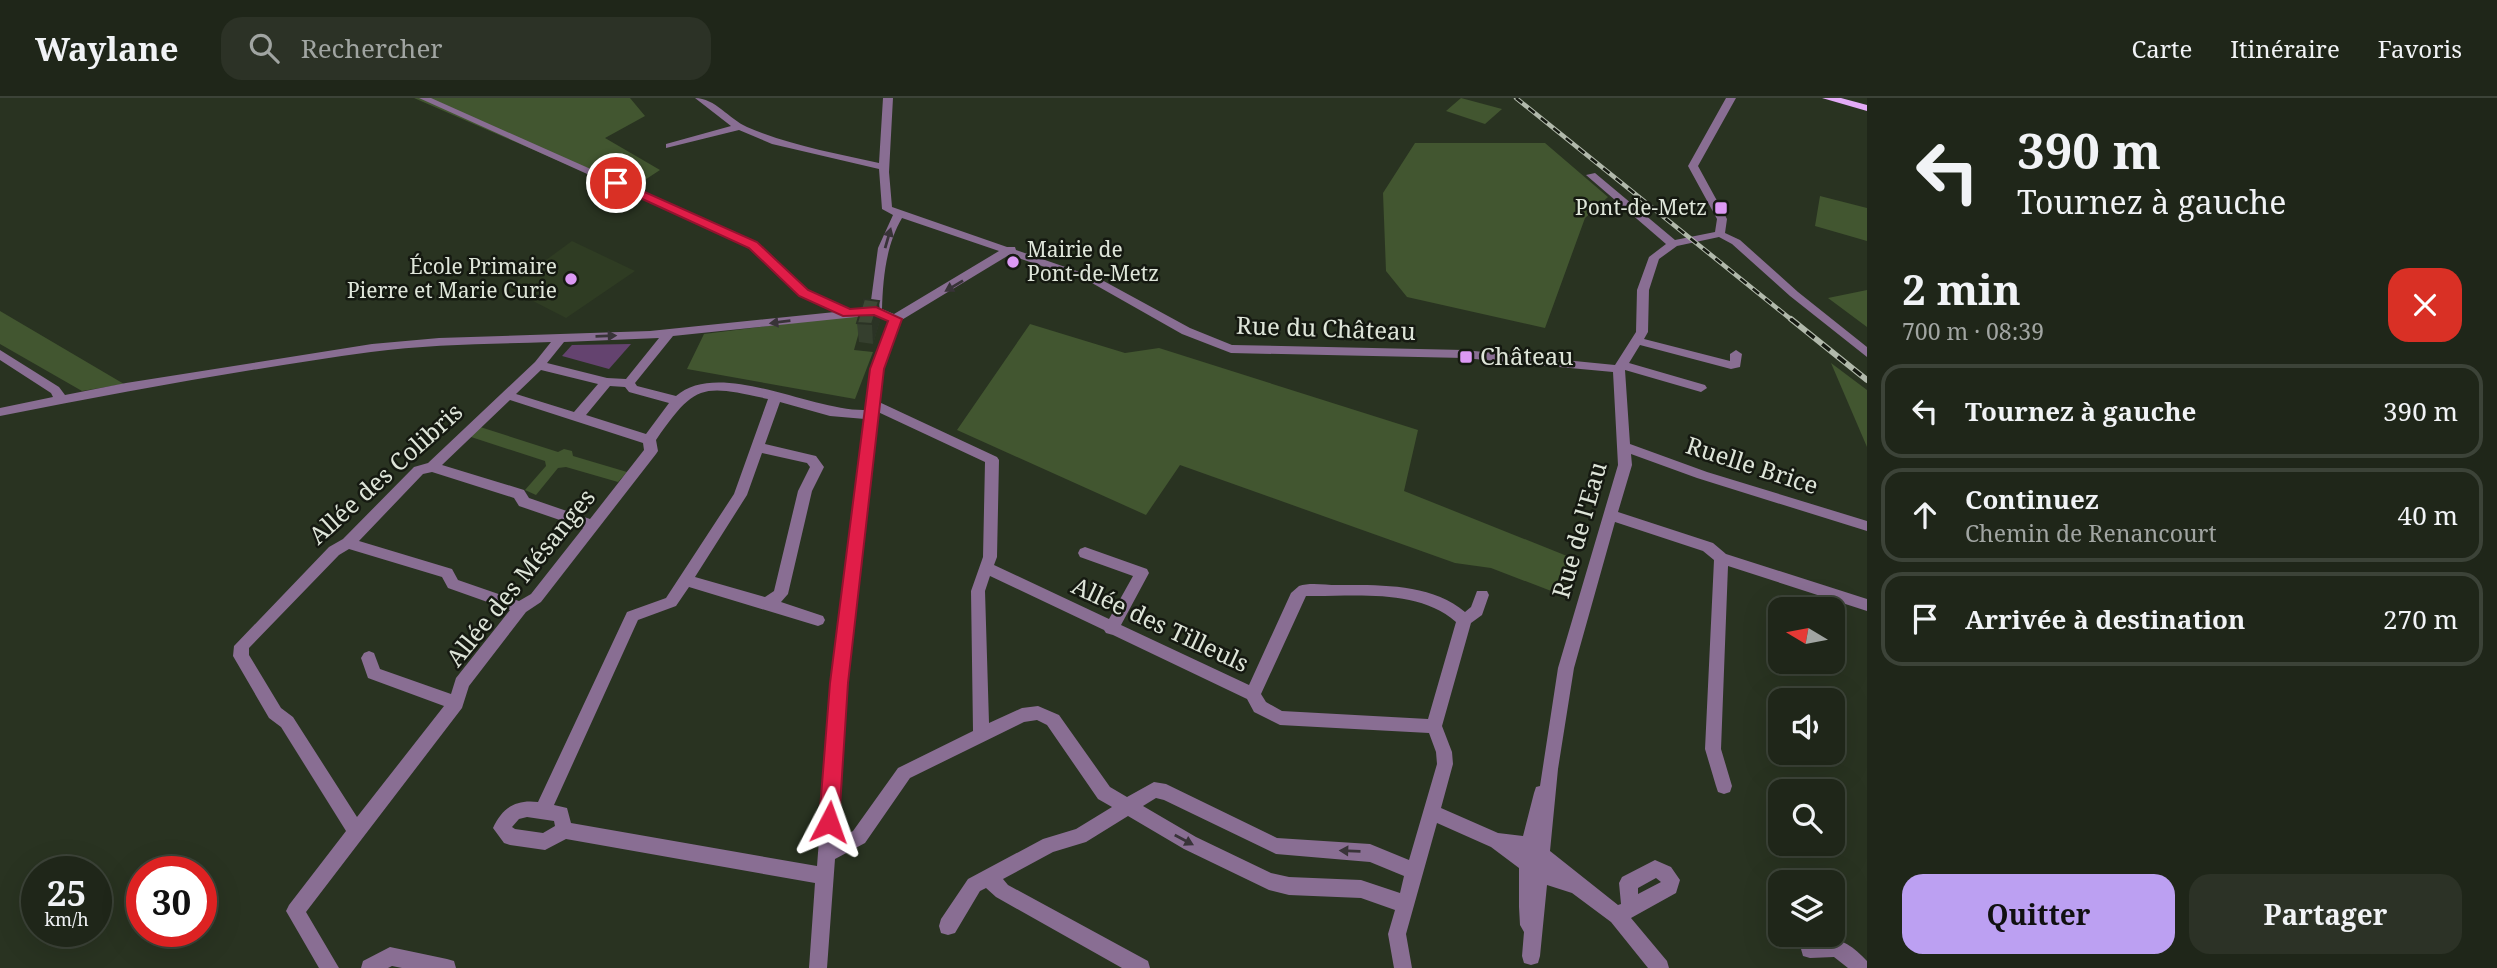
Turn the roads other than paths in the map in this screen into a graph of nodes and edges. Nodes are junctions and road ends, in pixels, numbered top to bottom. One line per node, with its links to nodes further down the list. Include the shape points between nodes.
1 (424, 98): 16 (street, via 753,245 803,293)
2 (700, 98): 7 (street)
3 (888, 98): 9 (street)
4 (1731, 98): 12 (street, via 1693,166 1722,219)
5 (1828, 98): 6 (main road)
6 (1867, 108)
7 (739, 127): 8 (street); 9 (street, via 823,156)
8 (669, 146)
9 (885, 167): 11 (street, via 885,204)
10 (1591, 175): 13 (street)
11 (898, 215): 14 (street, Rue du Château); 15 (street, one-way to 11, via 884,254)
12 (1720, 234): 13 (street); 21 (street, via 1746,250)
13 (1673, 244): 20 (street, via 1652,261 1643,290 1643,327)
14 (1011, 249): 17 (street, one-way to 17); 25 (street, Rue du Château, via 1096,281 1186,331 1231,349 1464,354)
15 (876, 311): 16 (street); 17 (street)
16 (848, 313): 18 (street, one-way to 18)
17 (895, 319): 33 (street, via 877,369)
18 (669, 333): 19 (street, one-way to 18); 27 (street)
19 (561, 337): 24 (street, Allée des Colibris); 31 (street, via 372,348)
20 (1638, 341): 23 (street, via 1731,365 1736,364); 25 (street)
21 (1867, 353)
22 (0, 354): 31 (street, via 55,390)
23 (1736, 354)
24 (539, 365): 26 (street); 29 (street, Allée des Colibris)
25 (1620, 367): 28 (street, Rue du Château); 38 (street, Rue de l'Eau)
26 (607, 382): 27 (street); 35 (street)
27 (629, 383): 32 (street, via 633,389)
28 (1701, 388)
29 (507, 395): 35 (street); 39 (street, Allée des Colibris)
30 (775, 398): 32 (street, Allée des Mésanges, via 714,386 699,387); 33 (street, Allée des Mésanges, via 844,414); 37 (street)
31 (61, 399): 34 (street)
32 (679, 401): 36 (street, Allée des Mésanges)
33 (873, 410): 46 (street, via 992,460); 69 (street, via 839,683)
34 (0, 412)
35 (577, 417): 36 (street)
36 (649, 440): 41 (street, Allée des Mésanges, via 652,452)
37 (757, 447): 47 (street, via 740,495); 49 (street, via 811,459 817,467 805,491 782,594)
38 (1625, 447): 40 (street, Rue de l'Eau, via 1623,474); 42 (street, Ruelle Brice)
39 (432, 467): 41 (street, via 519,494 524,502); 43 (street, Allée des Colibris, via 419,470)
40 (1610, 515): 45 (street, via 1708,547); 60 (street, Rue de l'Eau, via 1570,647)
41 (594, 526): 51 (street, Allée des Mésanges, via 533,602)
42 (1867, 526)
43 (348, 543): 51 (street, via 447,573 453,584); 66 (street, Allée des Colibris, via 334,551 242,646 241,656)
44 (1085, 554): 54 (street, via 1142,573)
45 (1721, 558): 50 (street); 61 (street, via 1713,749)
46 (987, 568): 54 (street, Allée des Tilleuls); 59 (street, via 978,591)
47 (685, 580): 49 (street); 63 (street, via 671,602 632,615)
48 (1482, 595): 53 (street, via 1477,611)
49 (767, 604): 52 (street)
50 (1867, 605)
51 (521, 608): 57 (street, Allée des Mésanges, via 462,684)
52 (818, 620)
53 (1464, 620): 56 (street, via 1455,609 1418,595 1304,590 1298,593); 58 (street)
54 (1111, 629): 56 (street, Allée des Tilleuls)
55 (369, 658): 57 (street, via 374,673)
56 (1253, 694): 58 (street, Allée des Tilleuls, via 1260,707 1289,720)
57 (456, 703): 66 (street, Allée des Mésanges)
58 (1434, 726): 64 (street, via 1446,758)
59 (981, 736): 62 (street, via 1022,715 1048,716 1097,786); 69 (street, via 904,773 859,837)
60 (1550, 769): 68 (street); 70 (street)
61 (1724, 786)
62 (1125, 807): 71 (street, one-way to 62, via 1370,853 1276,846 1158,790); 73 (street, via 1080,836 1049,845); 74 (street, one-way to 74, via 1269,881 1360,889)
63 (542, 811): 65 (street, via 561,814); 65 (street, via 519,808 508,814 502,828 510,837 545,842)
64 (1430, 812): 67 (street); 71 (street)
65 (564, 830): 72 (street)
66 (356, 831): 78 (street, Allée des Mésanges, via 295,911)
67 (1497, 841): 68 (street); 70 (street)
68 (1528, 845): 70 (street)
69 (827, 853): 72 (street)
70 (1537, 864): 77 (street); 84 (street, via 1624,912)
71 (1414, 871): 74 (street)
72 (825, 876): 81 (street)
73 (988, 878): 75 (street, via 968,890); 82 (street, via 1002,891)
74 (1405, 904): 83 (street, via 1397,934)
75 (948, 926)
76 (1810, 949): 85 (street, via 1843,949)
77 (1531, 962)
78 (330, 968)
79 (370, 968): 80 (street, via 390,956)
80 (447, 968)
81 (818, 968)
82 (1141, 968)
83 (1403, 968)
84 (1660, 968)
85 (1861, 968)

